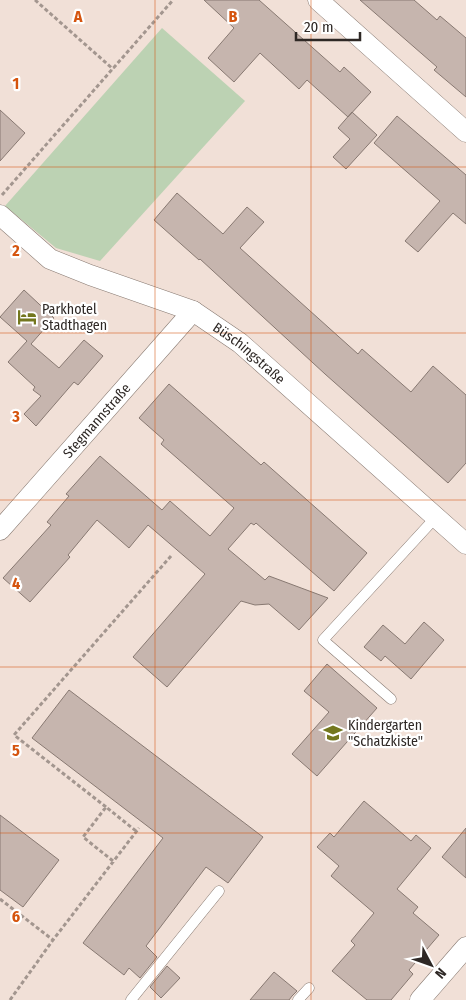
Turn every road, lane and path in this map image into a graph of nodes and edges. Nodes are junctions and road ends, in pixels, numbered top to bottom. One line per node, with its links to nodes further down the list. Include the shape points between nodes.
1 (34, 0): 4 (path)
2 (173, 0): 4 (path)
3 (318, 0): 5 (street)
4 (113, 69): 6 (path)
5 (466, 132)
6 (0, 197)
7 (0, 215): 8 (street, Büschingstraße, via 50,259)
8 (193, 311): 9 (street, Büschingstraße, via 240,343); 10 (street, Stegmannstraße)
9 (436, 517): 11 (street, Büschingstraße); 13 (lane, via 323,640)
10 (0, 530)
11 (466, 544)
12 (171, 556): 14 (path, via 14,735)
13 (391, 698)
14 (106, 807): 15 (path, via 83,837); 15 (path, via 137,830)
15 (113, 861): 18 (path)
16 (219, 891): 22 (lane)
17 (0, 899): 18 (path)
18 (53, 940): 21 (path)
19 (466, 947): 24 (street)
20 (309, 988): 23 (lane)
21 (10, 1000)
22 (131, 1000)
23 (298, 1000)
24 (420, 1000)

